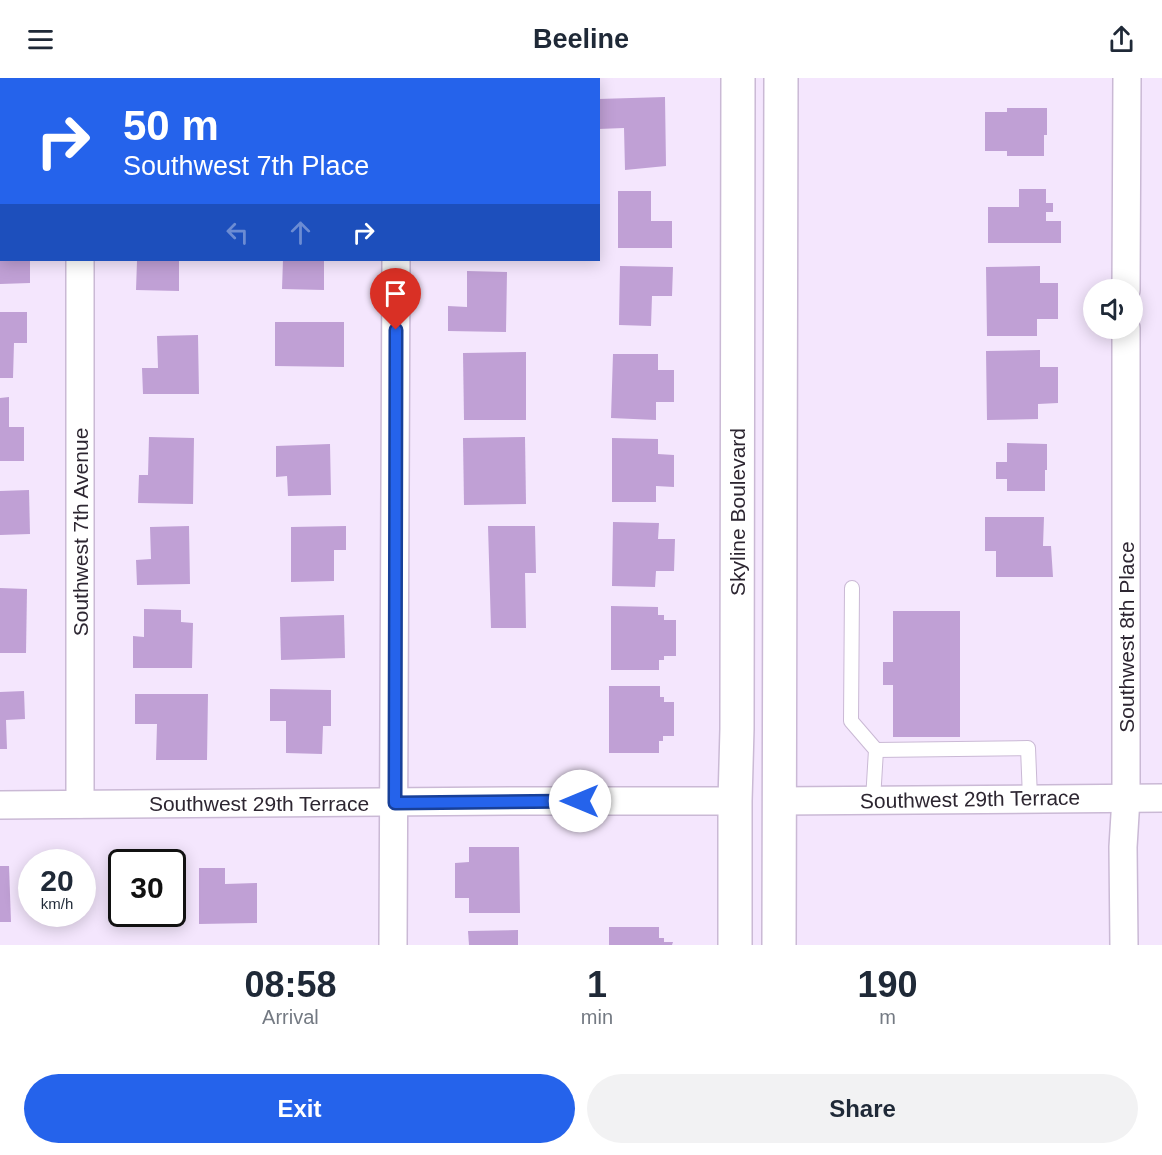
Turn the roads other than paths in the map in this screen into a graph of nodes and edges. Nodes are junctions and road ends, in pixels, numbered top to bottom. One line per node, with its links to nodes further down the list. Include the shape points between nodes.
1 (738, 78): 14 (street, Skyline Boulevard)
2 (781, 78): 15 (street, Skyline Boulevard)
3 (1126, 78): 6 (street)
4 (80, 261): 17 (street, Southwest 7th Avenue)
5 (396, 261): 16 (street)
6 (1126, 279)
7 (1126, 339): 11 (street, Southwest 8th Place)
8 (852, 588): 9 (lane, via 850,721)
9 (876, 750): 10 (lane, via 1028,748); 13 (lane)
10 (1030, 798): 11 (street, Southwest 29th Terrace); 13 (street, Southwest 29th Terrace)
11 (1126, 798): 12 (street, Southwest 29th Terrace); 22 (street, Southwest 8th Place)
12 (1162, 798)
13 (873, 800): 15 (street, Southwest 29th Terrace)
14 (735, 801): 15 (street); 16 (street, Southwest 29th Terrace); 20 (street, Skyline Boulevard)
15 (779, 801): 21 (street, Skyline Boulevard)
16 (395, 803): 17 (street, Southwest 29th Terrace); 19 (street)
17 (80, 804): 18 (street, Southwest 29th Terrace)
18 (0, 805)
19 (393, 945)
20 (735, 945)
21 (779, 945)
22 (1124, 945)

